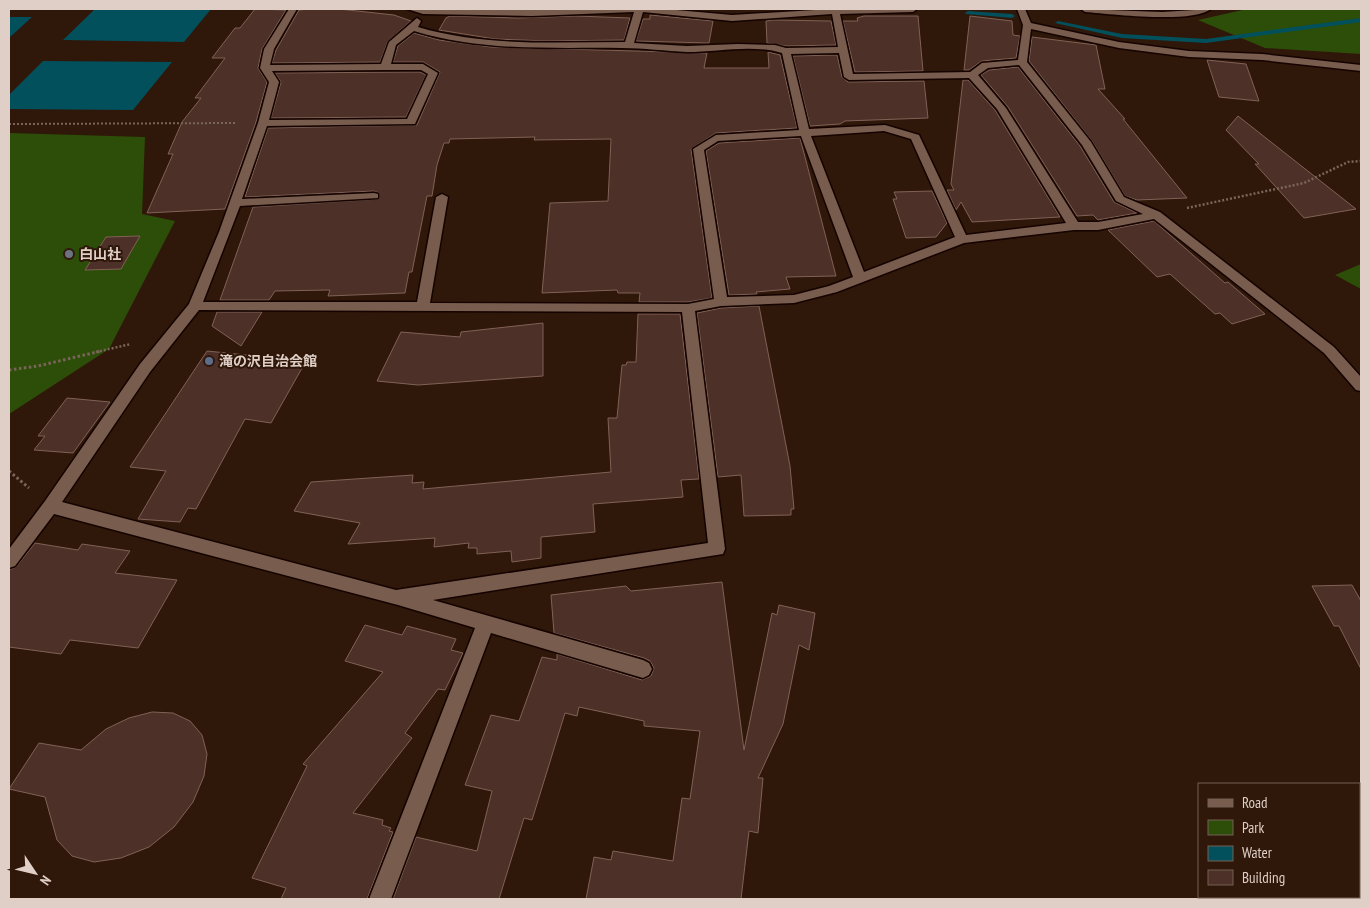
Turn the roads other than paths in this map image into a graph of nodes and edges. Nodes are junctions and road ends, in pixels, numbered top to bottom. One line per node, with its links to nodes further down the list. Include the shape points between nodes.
1 (293, 9): 16 (street, via 268,49)
2 (411, 9): 9 (street)
3 (639, 9): 8 (street, via 732,18); 9 (street); 12 (street)
4 (913, 9): 8 (street)
5 (1021, 9): 10 (street)
6 (1085, 9): 7 (street, via 1182,14)
7 (1207, 9)
8 (835, 10): 13 (street)
9 (423, 11): 11 (street)
10 (1027, 25): 15 (street); 18 (street, via 1119,45 1180,53 1262,57)
11 (413, 28): 12 (street, via 443,37 531,46); 17 (street, via 392,44)
12 (629, 46): 14 (street, via 775,48)
13 (844, 50): 14 (street); 19 (street, via 849,77)
14 (786, 51): 21 (street)
15 (1022, 62): 19 (street, via 985,65); 25 (street, via 1087,144 1120,199)
16 (265, 68): 17 (street); 20 (street, via 274,82)
17 (385, 68): 20 (street, via 423,67 433,73 410,122)
18 (1361, 68)
19 (972, 75): 26 (street, via 1001,108)
20 (263, 123): 24 (street)
21 (805, 134): 27 (street, via 885,128 915,138); 28 (street); 29 (street, via 716,138 698,150)
22 (374, 196): 24 (street)
23 (442, 198): 31 (street)
24 (235, 203): 30 (street)
25 (1156, 215): 26 (street, via 1098,226); 33 (street, via 1329,350)
26 (1074, 226): 27 (street)
27 (962, 238): 28 (street)
28 (860, 278): 29 (street, via 794,298)
29 (721, 302): 32 (street)
30 (195, 306): 31 (street); 34 (street, via 145,368)
31 (423, 306): 32 (street)
32 (688, 308): 36 (street, via 717,548)
33 (1361, 386)
34 (51, 506): 35 (street); 36 (street)
35 (9, 561)
36 (396, 598): 37 (street)
37 (486, 623): 38 (street); 39 (street)
38 (643, 669)
39 (380, 899)

